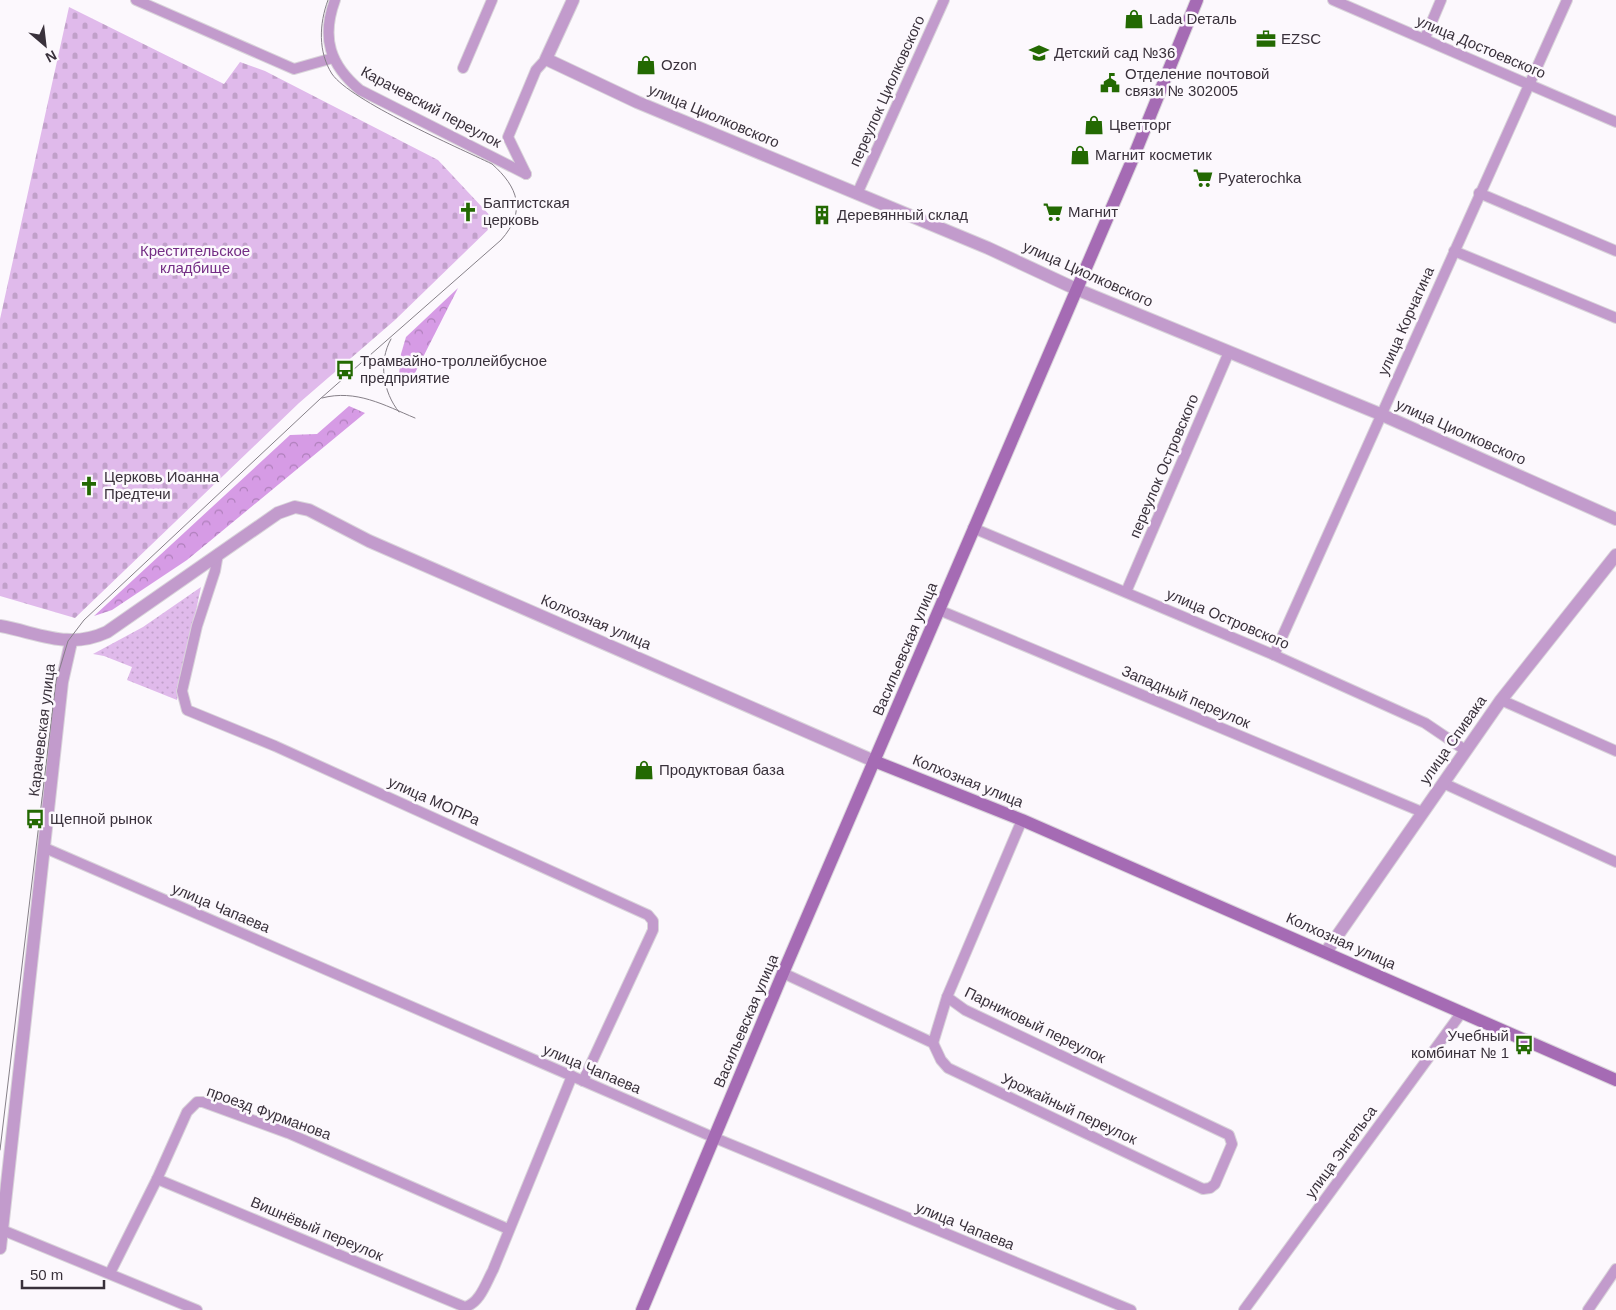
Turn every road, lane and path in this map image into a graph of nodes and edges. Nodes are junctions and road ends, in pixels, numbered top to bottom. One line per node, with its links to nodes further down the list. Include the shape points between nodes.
1 (136, 0): 10 (street)
2 (336, 0): 12 (street, via 329,27)
3 (492, 0): 14 (street)
4 (572, 0): 13 (street)
5 (944, 0): 18 (street, переулок Циолковского)
6 (1197, 0): 21 (main road, Васильевская улица)
7 (1333, 0): 11 (street, улица Достоевского)
8 (1441, 0): 11 (street)
9 (1567, 0): 15 (street, улица Корчагина)
10 (153, 3): 12 (street, via 294,69)
11 (1425, 38): 15 (street, улица Достоевского)
12 (333, 58): 13 (street, Карачевский переулок, via 360,90 526,174 508,137 536,70)
13 (546, 59): 18 (street, улица Циолковского, via 637,102)
14 (464, 68)
15 (1530, 84): 16 (street, улица Достоевского); 17 (street, улица Корчагина)
16 (1616, 122)
17 (1479, 193): 19 (street, улица Корчагина); 20 (street)
18 (857, 194): 21 (street, улица Циолковского)
19 (1454, 251): 22 (street); 24 (street, улица Корчагина)
20 (1616, 251)
21 (1076, 289): 23 (street, улица Циолковского); 26 (main road, Васильевская улица)
22 (1616, 318)
23 (1229, 352): 24 (street, улица Циолковского); 29 (street, переулок Островского)
24 (1380, 414): 25 (street, улица Циолковского); 33 (street, улица Корчагина)
25 (1616, 519)
26 (973, 528): 29 (street, улица Островского); 30 (main road, Васильевская улица)
27 (218, 554): 32 (street, via 107,632); 37 (street, Колхозная улица, via 278,513 295,507 309,510 369,541); 50 (street, улица МОПРа, via 182,691 187,710 275,746 648,915 653,921 653,930)
28 (1614, 562): 34 (street, улица Спивака)
29 (1126, 592): 33 (street, улица Островского)
30 (939, 610): 37 (main road, Васильевская улица); 39 (street, Западный переулок)
31 (0, 626): 32 (street)
32 (71, 642): 41 (street, Карачевская улица, via 62,682)
33 (1274, 655): 35 (street, улица Островского, via 1425,723)
34 (1501, 700): 35 (street, улица Спивака); 36 (street)
35 (1464, 750): 38 (street, улица Спивака)
36 (1616, 752)
37 (874, 761): 40 (main road, Колхозная улица); 44 (main road, Васильевская улица)
38 (1443, 783): 39 (street, улица Спивака); 42 (street)
39 (1422, 812): 43 (street, улица Спивака)
40 (1022, 820): 43 (main road, Колхозная улица); 45 (street, Парниковый переулок)
41 (45, 848): 48 (street, улица Чапаева); 55 (street, Карачевская улица)
42 (1616, 862)
43 (1326, 952): 46 (main road, Колхозная улица)
44 (783, 973): 47 (street); 51 (main road, Васильевская улица)
45 (947, 997): 47 (street); 53 (street, Парниковый переулок, via 965,1010 1229,1135 1232,1144 1215,1184)
46 (1462, 1012): 49 (main road, Колхозная улица); 62 (street, улица Энгельса)
47 (933, 1043): 53 (street, Урожайный переулок, via 948,1068)
48 (572, 1076): 50 (street, улица Чапаева); 54 (street)
49 (1616, 1080)
50 (582, 1081): 51 (street, улица Чапаева)
51 (715, 1138): 60 (main road, Васильевская улица); 61 (street, улица Чапаева)
52 (157, 1179): 54 (street, проезд Фурманова, via 187,1112 197,1102 203,1102 288,1133); 54 (street, Вишнёвый переулок, via 465,1307 477,1300); 58 (street, проезд Фурманова)
53 (1204, 1189)
54 (508, 1228)
55 (1, 1230): 56 (street, Карачевская улица); 58 (street)
56 (0, 1248)
57 (1616, 1269): 63 (street)
58 (110, 1273): 59 (street)
59 (197, 1310)
60 (642, 1310)
61 (1131, 1310)
62 (1244, 1310)
63 (1588, 1310)

